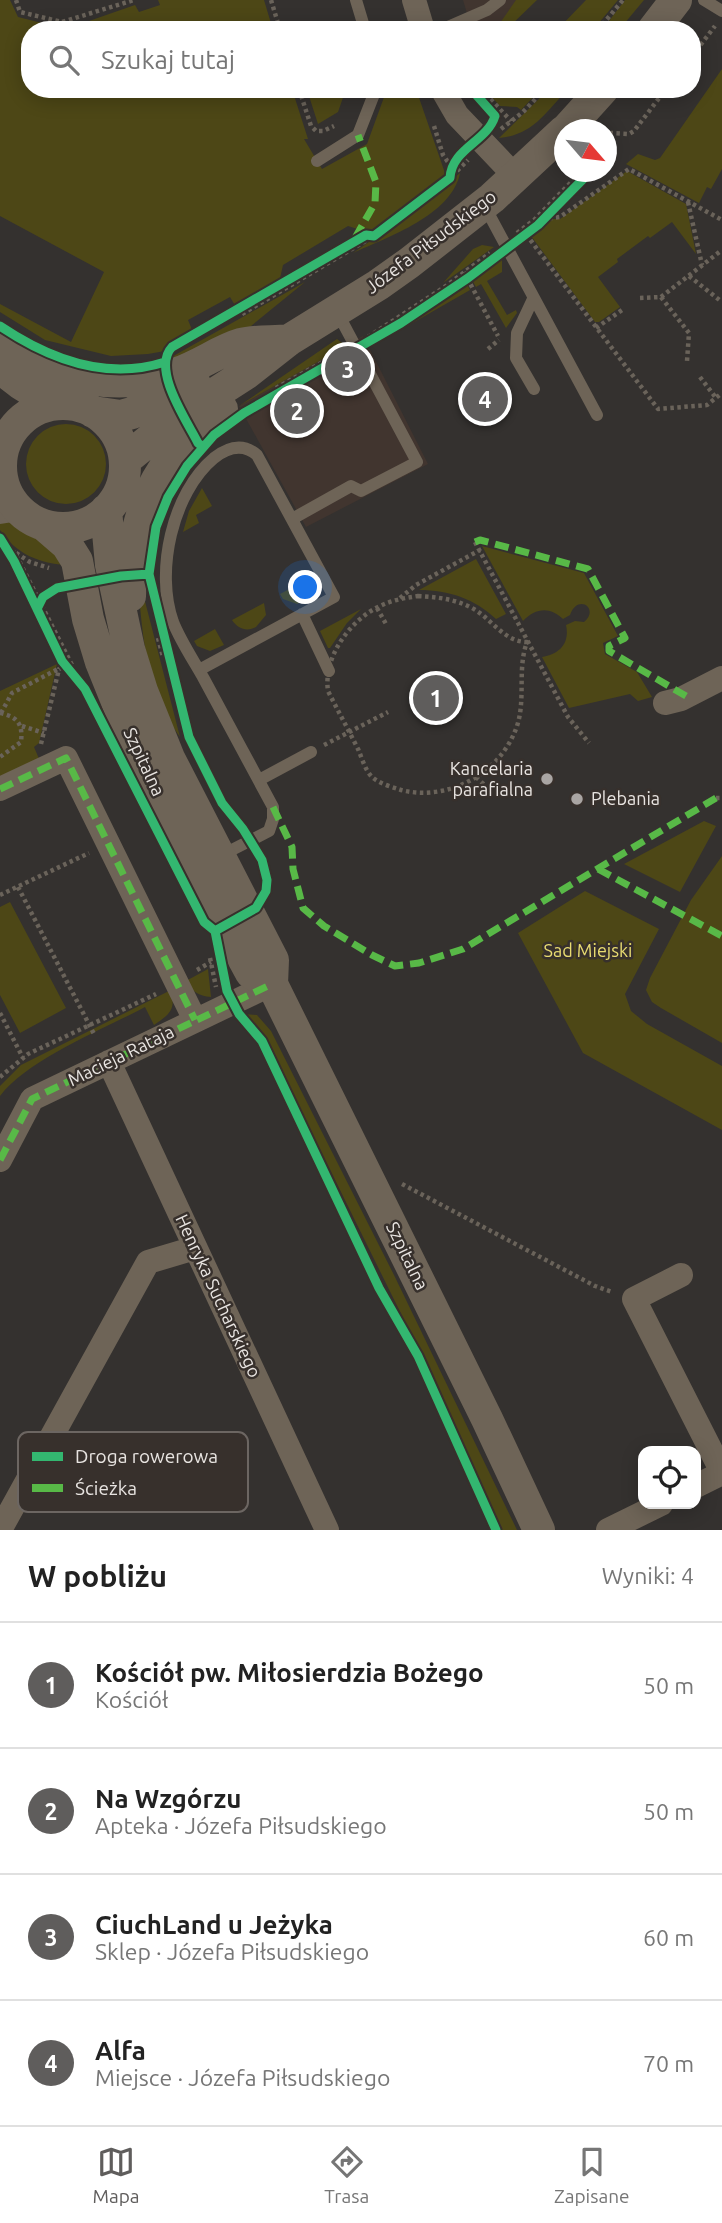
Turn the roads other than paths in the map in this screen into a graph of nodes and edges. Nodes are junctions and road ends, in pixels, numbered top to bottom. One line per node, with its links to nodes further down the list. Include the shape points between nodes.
1 (356, 0): 7 (lane)
2 (414, 0): 8 (street)
3 (500, 0): 9 (lane)
4 (676, 0): 10 (street)
5 (704, 0): 6 (lane)
6 (719, 17)
7 (362, 21)
8 (420, 21)
9 (462, 21)
10 (660, 21)
11 (372, 98): 16 (lane, via 358,135)
12 (447, 98): 17 (street, via 457,115)
13 (595, 98): 14 (street, Józefa Piłsudskiego)
14 (575, 119)
15 (554, 141): 17 (street, Józefa Piłsudskiego)
16 (317, 161)
17 (516, 177): 18 (street, Józefa Piłsudskiego)
18 (483, 205): 19 (lane); 20 (street, Józefa Piłsudskiego, via 388,278)
19 (533, 299): 24 (lane, via 517,333 516,358); 26 (lane)
20 (336, 310): 21 (street, Józefa Piłsudskiego); 32 (lane, via 417,462 360,491 351,486)
21 (289, 340): 22 (street, via 240,344 177,373 118,382 56,372); 25 (street, Józefa Piłsudskiego, via 230,363 132,413 121,416); 28 (street, Józefa Piłsudskiego); 35 (street, via 251,387 206,421 173,454 143,506 131,563)
22 (0, 342)
23 (0, 366): 25 (street, via 26,389)
24 (534, 389)
25 (83, 408): 27 (street, via 53,405); 28 (street, via 109,424)
26 (597, 415)
27 (4, 425): 29 (street)
28 (125, 460): 30 (street, via 124,478)
29 (1, 472): 31 (street, via 10,498)
30 (106, 510): 33 (street, via 75,527); 35 (street, Szpitalna, via 111,565)
31 (9, 511): 33 (street)
32 (292, 519): 34 (lane, via 334,597); 36 (lane, via 257,455 248,448 220,454 195,482 176,519 166,588 174,623)
33 (45, 526): 43 (street, Szpitalna, via 68,545 77,561 101,662 124,719)
34 (302, 614): 36 (lane); 37 (lane)
35 (130, 649): 43 (street, Szpitalna)
36 (199, 670): 41 (lane)
37 (329, 671)
38 (722, 678): 39 (street)
39 (665, 703)
40 (311, 752): 41 (lane)
41 (259, 780): 43 (lane, via 273,807 268,831)
42 (0, 789): 45 (street, via 66,758)
43 (208, 862): 44 (street, Szpitalna, via 273,960); 44 (street, Szpitalna, via 220,928 251,973)
44 (272, 984): 45 (street, Macieja Rataja); 57 (street, Szpitalna)
45 (195, 1020): 46 (street, Macieja Rataja)
46 (108, 1062): 47 (street, Macieja Rataja, via 33,1099); 48 (street, Henryka Sucharskiego)
47 (0, 1160)
48 (195, 1248): 50 (street, via 148,1262); 55 (street, Henryka Sucharskiego)
49 (681, 1275): 51 (street, via 634,1299)
50 (54, 1432)
51 (722, 1472): 52 (street)
52 (701, 1483)
53 (18, 1497): 56 (street)
54 (650, 1509): 58 (street)
55 (318, 1526)
56 (0, 1530)
57 (539, 1530)
58 (608, 1530)

